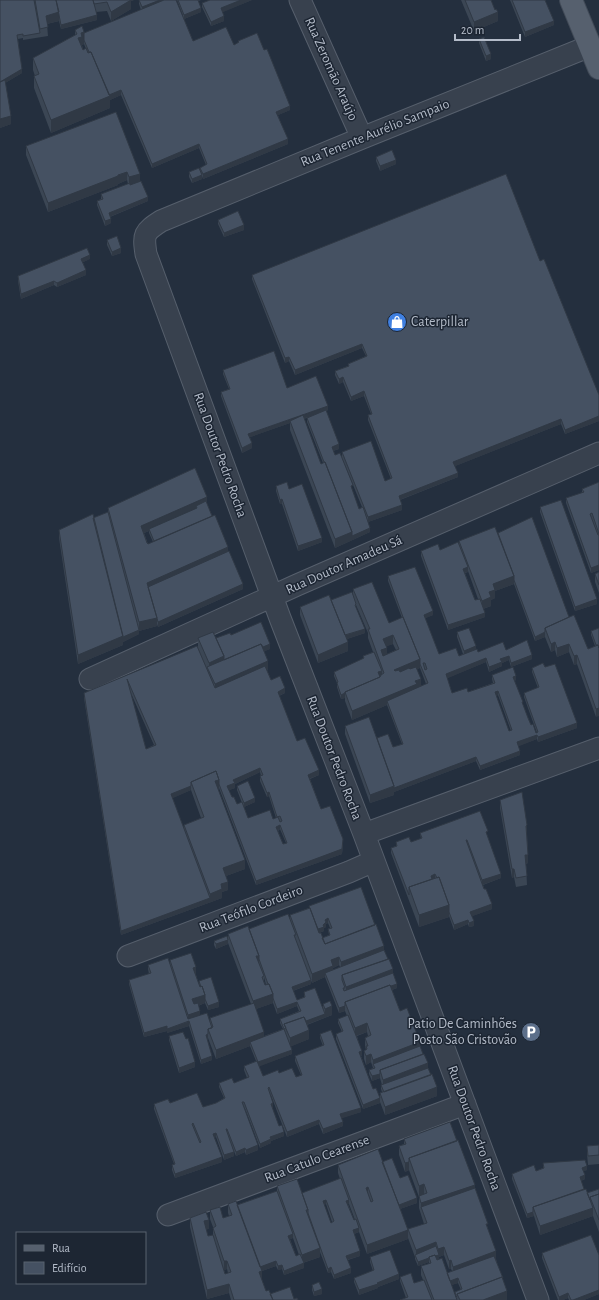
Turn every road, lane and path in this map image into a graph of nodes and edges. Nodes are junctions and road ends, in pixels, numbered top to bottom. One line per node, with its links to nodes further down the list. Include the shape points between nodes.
1 (300, 0): 5 (street, Rua Zeromão Araújo)
2 (571, 0): 3 (main road)
3 (590, 46): 4 (main road); 5 (street, Rua Tenente Aurélio Sampaio)
4 (599, 68)
5 (362, 138): 6 (street, Rua Tenente Aurélio Sampaio)
6 (161, 221): 8 (street, Rua Doutor Pedro Rocha, via 148,229 144,240 146,254)
7 (599, 453): 8 (street, Rua Doutor Amadeu Sá)
8 (272, 597): 9 (street, Rua Doutor Amadeu Sá); 11 (street, Rua Doutor Pedro Rocha)
9 (90, 680)
10 (599, 748): 11 (street)
11 (364, 834): 12 (street, Rua Doutor Pedro Rocha)
12 (374, 861): 13 (street, Rua Teófilo Cordeiro); 14 (street, Rua Doutor Pedro Rocha)
13 (128, 956)
14 (465, 1104): 15 (street, Rua Catulo Cearense); 16 (street, Rua Doutor Pedro Rocha)
15 (168, 1215)
16 (538, 1300)

